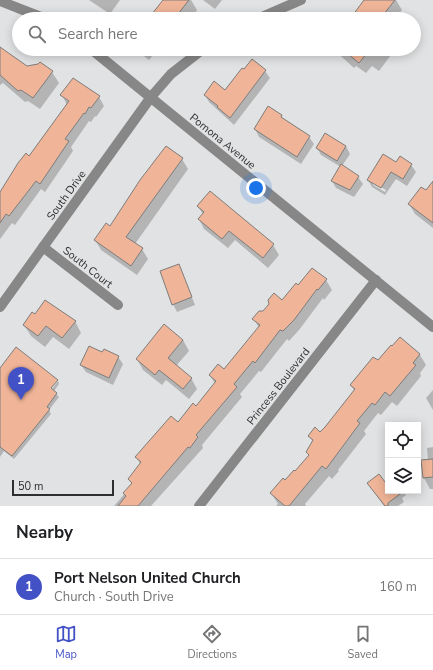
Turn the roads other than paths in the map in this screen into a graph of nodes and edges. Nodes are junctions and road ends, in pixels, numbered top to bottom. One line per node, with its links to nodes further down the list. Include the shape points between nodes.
1 (301, 0): 4 (street)
2 (0, 1): 3 (street)
3 (28, 12)
4 (273, 12)
5 (100, 56): 7 (street, Pomona Avenue)
6 (194, 56): 7 (street, South Drive, via 171,74)
7 (151, 97): 8 (street, South Drive); 9 (street, Pomona Avenue)
8 (43, 247): 10 (street, South Drive); 11 (street, South Court)
9 (376, 280): 12 (street, Pomona Avenue); 13 (street, Princess Boulevard)
10 (1, 305)
11 (118, 305)
12 (433, 327)
13 (199, 506)

